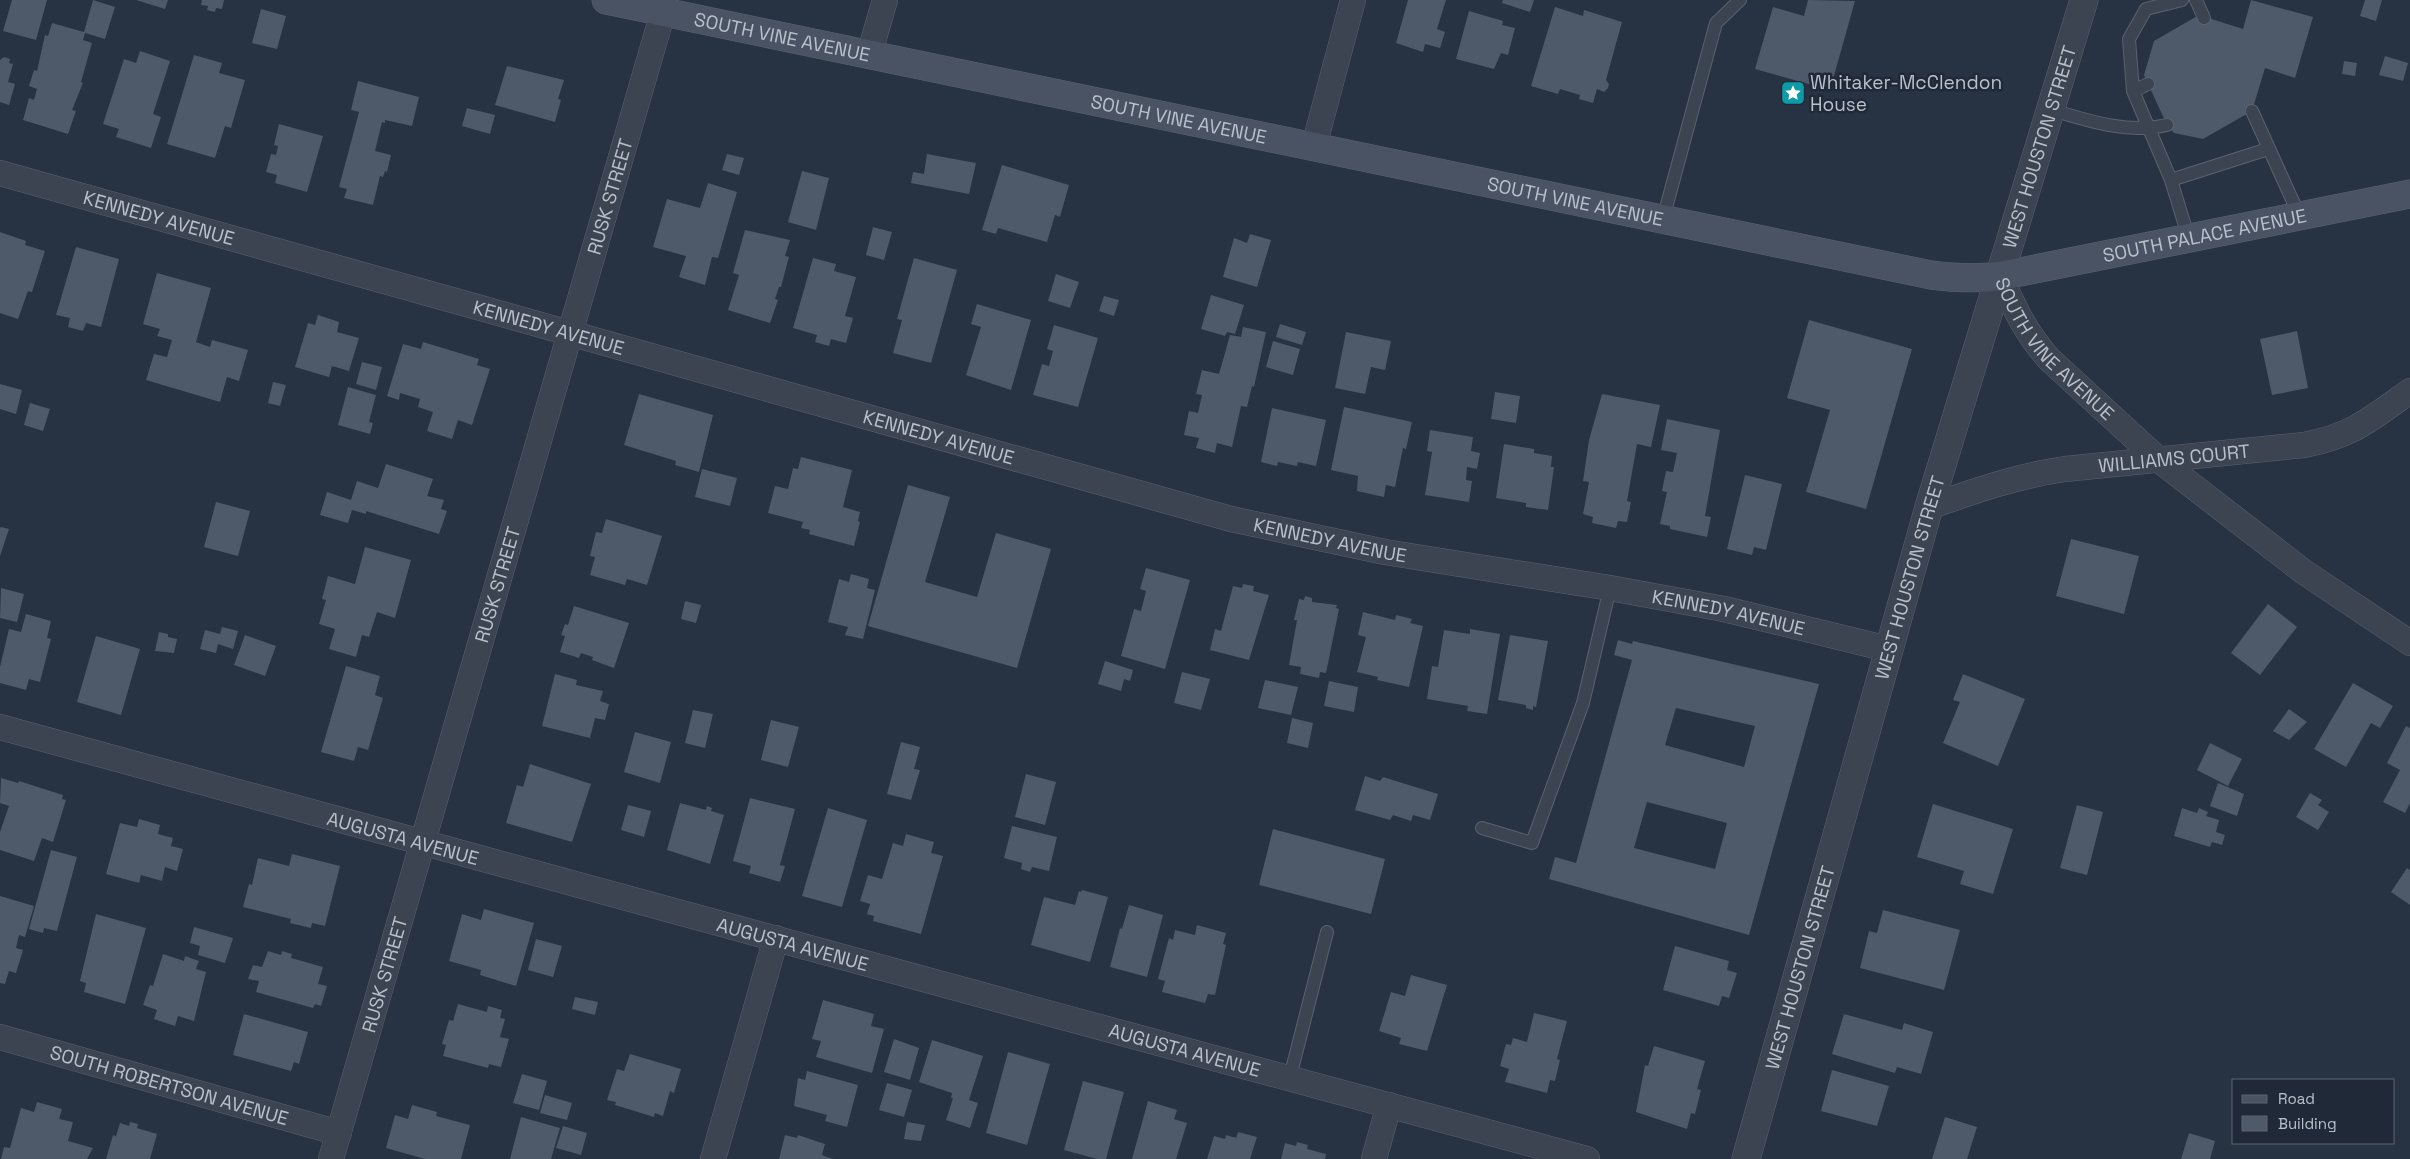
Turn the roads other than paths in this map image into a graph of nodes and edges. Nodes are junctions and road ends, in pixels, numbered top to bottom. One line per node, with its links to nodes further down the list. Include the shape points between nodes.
1 (606, 0): 8 (main road, SOUTH VINE AVENUE)
2 (885, 0): 10 (street)
3 (1353, 0): 17 (street)
4 (1740, 0): 23 (lane, via 1716,24)
5 (2084, 0): 13 (street, WEST HOUSTON STREET)
6 (2182, 0): 12 (lane, via 2146,9 2129,39)
7 (2196, 0): 9 (lane)
8 (663, 12): 10 (main road, SOUTH VINE AVENUE); 26 (street, RUSK STREET)
9 (2204, 18)
10 (869, 56): 17 (main road, SOUTH VINE AVENUE)
11 (2148, 84): 12 (lane)
12 (2133, 91): 16 (lane)
13 (2052, 110): 16 (lane, via 2102,124); 25 (street, WEST HOUSTON STREET)
14 (2252, 111): 18 (lane)
15 (2167, 125): 16 (lane)
16 (2148, 129): 20 (lane)
17 (1314, 146): 23 (main road, SOUTH VINE AVENUE)
18 (2268, 149): 20 (lane); 22 (lane)
19 (0, 173): 26 (street, KENNEDY AVENUE)
20 (2171, 180): 24 (lane)
21 (2410, 194): 22 (main road, SOUTH PALACE AVENUE)
22 (2300, 216): 24 (main road, SOUTH PALACE AVENUE)
23 (1663, 219): 25 (main road, SOUTH VINE AVENUE, via 1931,275 1978,279)
24 (2189, 239): 25 (main road, SOUTH PALACE AVENUE)
25 (2000, 276): 28 (street, SOUTH VINE AVENUE, via 2015,311 2034,342); 29 (street, WEST HOUSTON STREET)
26 (570, 334): 30 (street, KENNEDY AVENUE, via 1231,519 1385,552); 35 (street, RUSK STREET)
27 (2410, 391): 28 (street, WILLIAMS COURT, via 2350,432 2329,440)
28 (2159, 460): 29 (street, WILLIAMS COURT, via 2030,474); 31 (street, SOUTH VINE AVENUE, via 2304,572)
29 (1929, 507): 32 (street, WEST HOUSTON STREET)
30 (1610, 588): 32 (street, KENNEDY AVENUE, via 1724,609); 34 (lane, via 1583,703 1532,843)
31 (2410, 643)
32 (1888, 649): 46 (street, WEST HOUSTON STREET)
33 (0, 727): 35 (street, AUGUSTA AVENUE)
34 (1482, 828)
35 (422, 845): 37 (street, AUGUSTA AVENUE); 41 (street, RUSK STREET)
36 (1327, 932): 39 (lane)
37 (776, 938): 39 (street, AUGUSTA AVENUE); 43 (street)
38 (0, 1038): 41 (street, SOUTH ROBERTSON AVENUE)
39 (1290, 1077): 40 (street, AUGUSTA AVENUE)
40 (1389, 1105): 44 (street); 45 (street, AUGUSTA AVENUE)
41 (339, 1133): 42 (street, RUSK STREET)
42 (331, 1159)
43 (713, 1159)
44 (1374, 1159)
45 (1586, 1159)
46 (1746, 1159)

